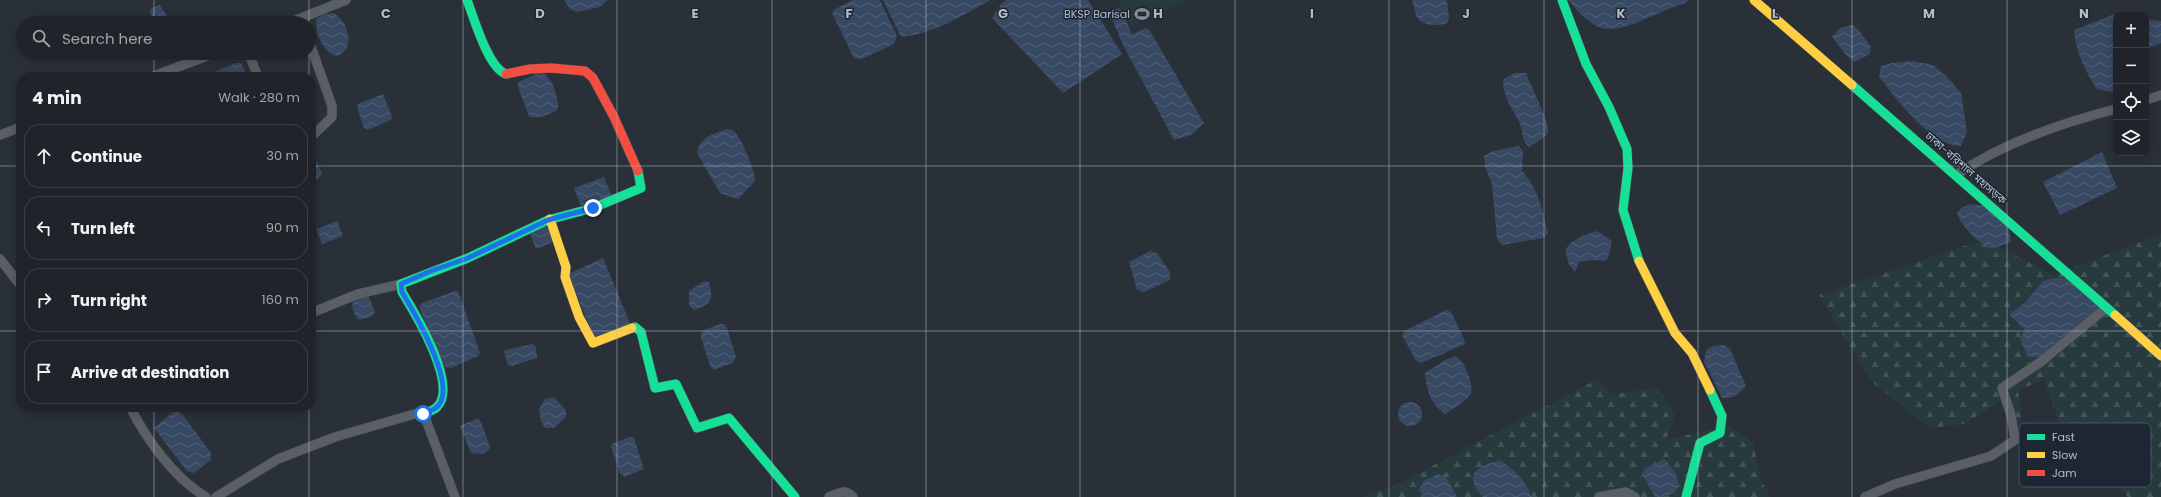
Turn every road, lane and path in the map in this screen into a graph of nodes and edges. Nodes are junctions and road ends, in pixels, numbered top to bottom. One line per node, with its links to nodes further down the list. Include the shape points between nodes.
1 (346, 0): 5 (street)
2 (467, 0): 18 (main road, via 492,62 501,72 507,74 551,68 585,71 593,78 625,140 640,178 641,188 613,201)
3 (1562, 0): 35 (main road, via 1586,64 1609,107 1627,149 1628,174 1624,210 1635,253 1676,333 1692,353 1722,416 1720,433 1700,443)
4 (1754, 0): 17 (main road, ঢাকা-বরিশাল মহাসড়ক)
5 (311, 16)
6 (196, 60): 9 (street)
7 (251, 60): 10 (street)
8 (316, 60): 15 (street, via 332,106 332,117)
9 (164, 72)
10 (256, 72)
11 (2161, 95): 12 (street)
12 (2149, 99)
13 (2113, 110): 17 (street, via 2073,120 1976,162)
14 (16, 129): 16 (street)
15 (316, 132)
16 (0, 135)
17 (1956, 175): 22 (main road, ঢাকা-বরিশাল মহাসড়ক)
18 (550, 219): 21 (main road, via 468,258); 30 (main road, via 566,267 565,277 579,317 593,343 638,328 655,388 676,384 697,428 729,418 751,442 778,480)
19 (0, 259): 20 (street)
20 (16, 280)
21 (401, 284): 23 (street, via 358,294); 26 (main road, via 402,292 435,357 443,386 437,407)
22 (2106, 308): 24 (main road, ঢাকা-বরিশাল মহাসড়ক); 36 (street, via 2042,361 2002,388 2011,415 2015,440 1991,456 1895,484)
23 (316, 311)
24 (2161, 356)
25 (133, 412): 27 (street, via 151,442 194,490)
26 (423, 414): 28 (street, via 418,413 335,437 278,459); 29 (street)
27 (206, 497)
28 (216, 497)
29 (455, 497)
30 (795, 497)
31 (829, 497): 32 (street, via 844,491)
32 (853, 497)
33 (1599, 497): 34 (street, via 1626,492)
34 (1635, 497)
35 (1686, 497)
36 (1865, 497)

